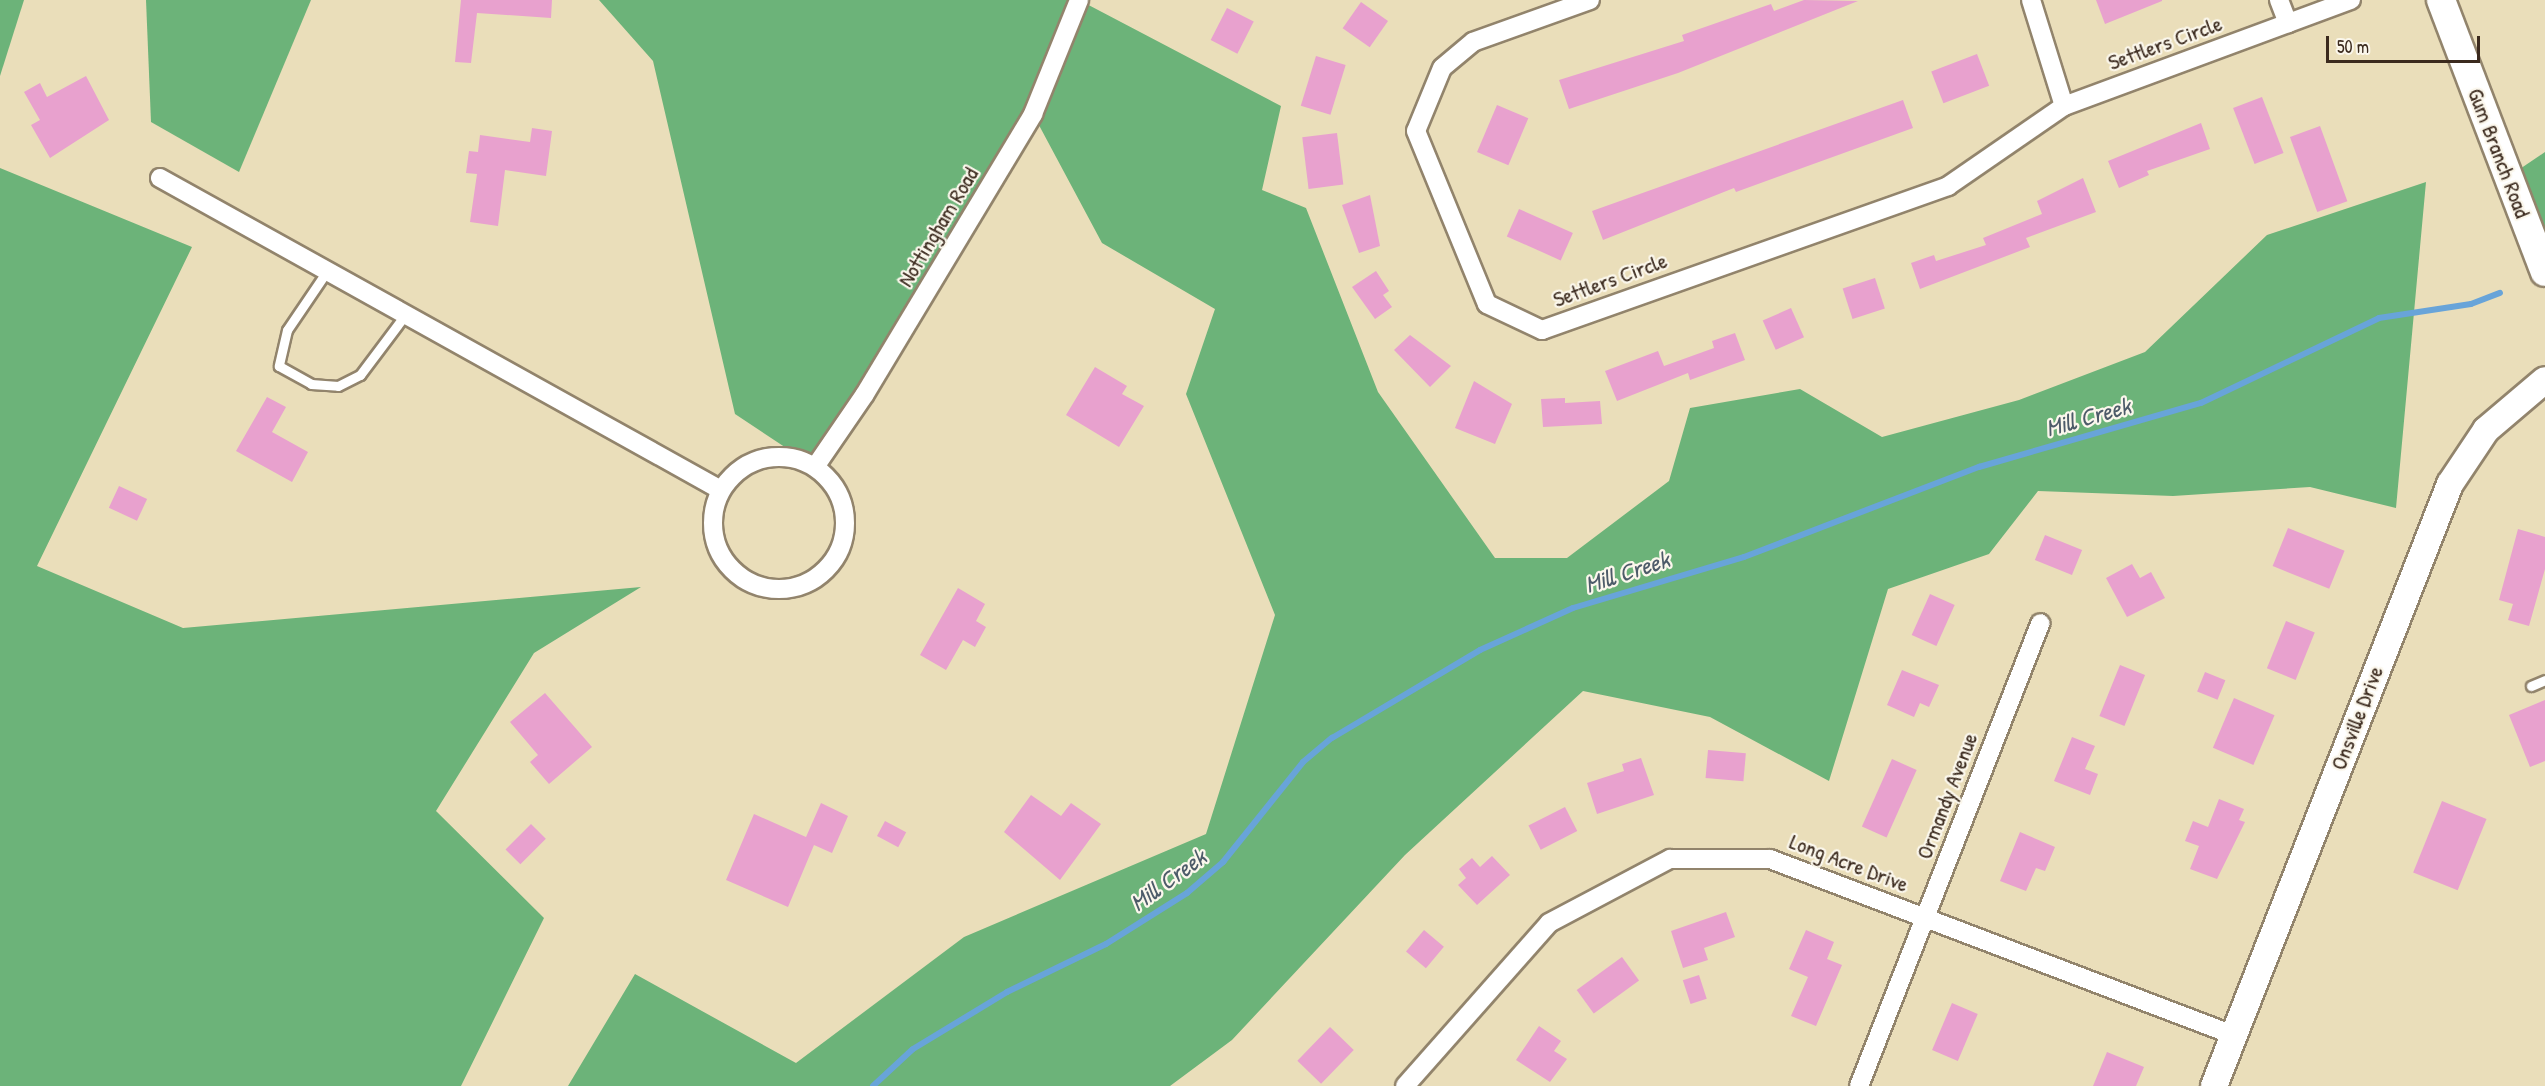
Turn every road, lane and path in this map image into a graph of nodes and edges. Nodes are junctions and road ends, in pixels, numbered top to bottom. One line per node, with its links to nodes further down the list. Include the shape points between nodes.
1 (1079, 0): 14 (street, Nottingham Road, via 1033,114 878,374)
2 (1590, 0): 8 (street, Settlers Circle, via 1473,42 1442,68 1416,131 1486,303 1542,330 1948,186)
3 (2031, 0): 8 (street)
4 (2279, 0): 7 (street)
5 (2351, 0): 7 (street, Settlers Circle)
6 (2441, 0): 11 (main road, Gum Branch Road)
7 (2288, 23): 8 (street, Settlers Circle)
8 (2064, 106)
9 (160, 178): 10 (street)
10 (327, 271): 12 (street); 12 (lane, via 287,330 279,366 311,384 338,386 360,375)
11 (2545, 272)
12 (405, 315): 15 (street)
13 (2545, 380): 20 (street, Onsville Drive, via 2486,430 2450,484)
14 (815, 467): 15 (street, via 786,457 743,466); 15 (street, via 840,496 845,535 831,566 799,587 766,589 734,572 715,544 712,520)
15 (721, 490)
16 (2040, 623): 19 (street, Ormandy Avenue)
17 (2545, 681): 18 (lane)
18 (2531, 686)
19 (1926, 917): 20 (street, Long Acre Drive); 21 (street, Long Acre Drive, via 1770,859 1670,859 1550,923); 22 (street, Ormandy Avenue)
20 (2234, 1035): 23 (street, Onsville Drive)
21 (1405, 1086)
22 (1859, 1086)
23 (2214, 1086)

